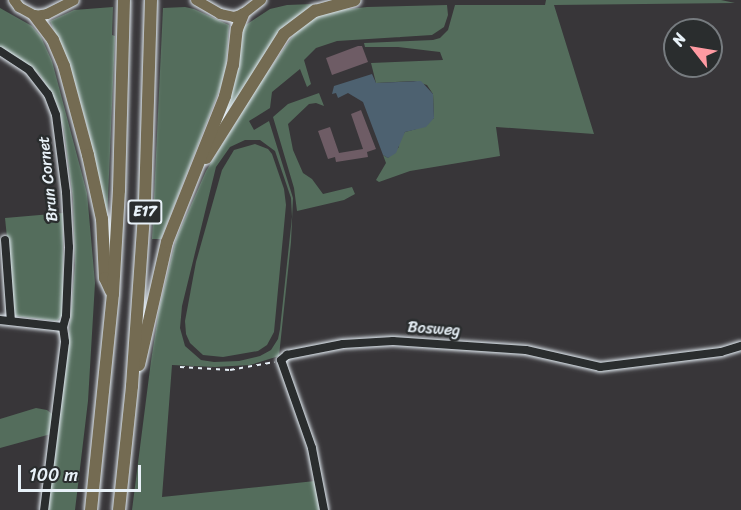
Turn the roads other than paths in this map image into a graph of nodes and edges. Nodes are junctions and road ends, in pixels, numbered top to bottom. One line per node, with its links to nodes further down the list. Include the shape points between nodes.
1 (13, 0): 8 (main road, via 18,8)
2 (74, 0): 8 (main road)
3 (124, 0): 12 (highway, E17)
4 (151, 0): 17 (highway, E17, via 146,202)
5 (196, 0): 7 (main road, via 224,16)
6 (355, 0): 10 (highway, via 315,11 284,34)
7 (252, 5): 10 (highway, via 237,29 228,86)
8 (35, 16): 12 (highway, via 53,40 64,66 96,189 104,237 105,278)
9 (0, 51): 15 (street, Brun Cornet, via 34,75 48,94 56,115 68,218 68,288)
10 (188, 188): 17 (highway, via 164,251 143,354)
11 (5, 240): 14 (street)
12 (113, 294): 19 (highway, E17)
13 (0, 320): 14 (street)
14 (11, 321): 15 (street)
15 (63, 327): 18 (street, Brun Cornet, via 65,342)
16 (741, 346): 21 (street, Bosweg, via 600,367 526,350 393,341 319,347 287,355 281,360 312,448)
17 (132, 386): 20 (highway, E17)
18 (44, 510)
19 (91, 510)
20 (119, 510)
21 (324, 510)

